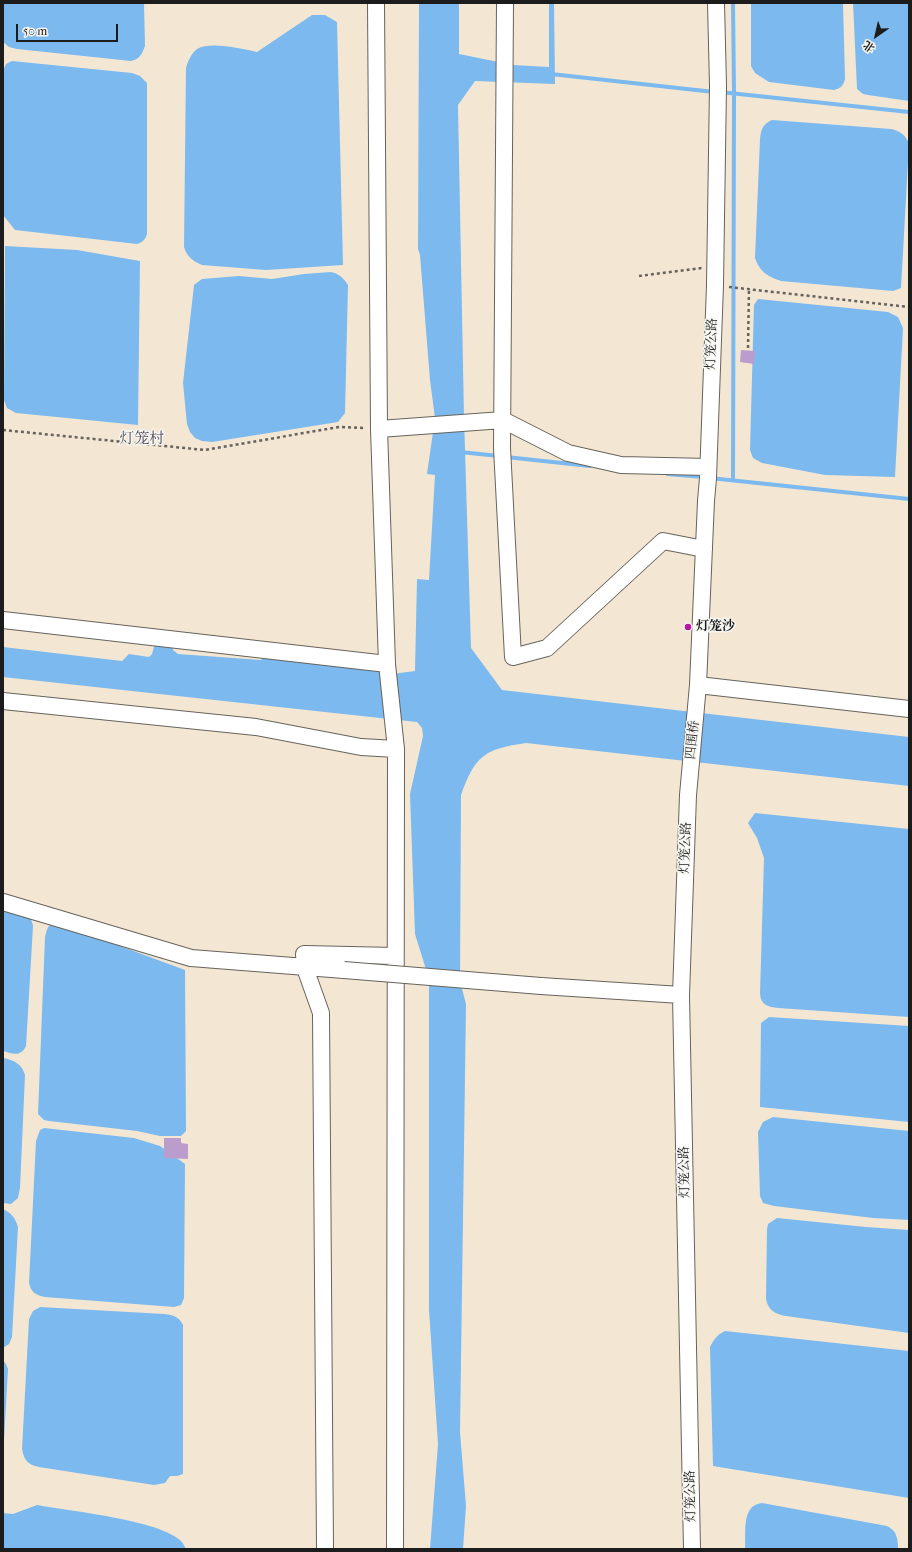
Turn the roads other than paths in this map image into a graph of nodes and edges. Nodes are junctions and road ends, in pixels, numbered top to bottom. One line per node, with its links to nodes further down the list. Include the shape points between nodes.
1 (376, 3): 5 (street)
2 (504, 3): 4 (street)
3 (716, 3): 6 (street, 灯笼公路, via 718,94)
4 (503, 420): 5 (street); 6 (street, via 568,453 621,464); 7 (street, via 502,448 513,657 547,648 664,541)
5 (379, 429): 9 (street)
6 (708, 472): 7 (street, 灯笼公路)
7 (704, 549): 10 (street, 灯笼公路)
8 (3, 620): 9 (street)
9 (387, 664): 13 (street)
10 (698, 685): 12 (street); 14 (street, 四围桥)
11 (3, 701): 13 (street, via 256,727 361,747)
12 (909, 709)
13 (396, 749): 16 (street)
14 (688, 795): 18 (street, 灯笼公路)
15 (3, 902): 17 (street, via 191,958)
16 (395, 956): 17 (street, via 304,954); 20 (street)
17 (305, 968): 18 (street, bridge); 19 (street, via 320,1013)
18 (681, 995): 21 (street, 灯笼公路)
19 (325, 1549)
20 (395, 1549)
21 (692, 1549)

